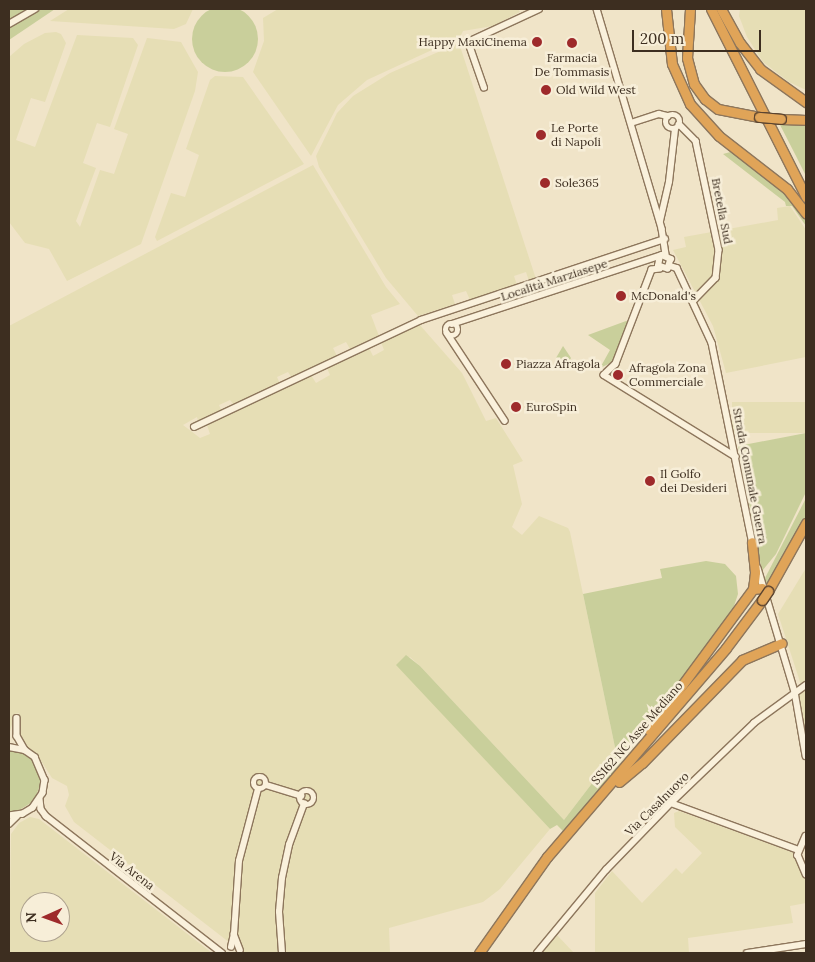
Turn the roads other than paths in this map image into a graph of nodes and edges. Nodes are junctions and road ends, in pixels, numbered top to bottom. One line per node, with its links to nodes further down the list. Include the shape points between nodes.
1 (35, 9): 8 (street)
2 (539, 9): 9 (street, via 468,42)
3 (596, 9): 13 (street)
4 (666, 9): 17 (highway, via 672,64 690,104 719,136 787,189)
5 (690, 9): 12 (highway, bridge, via 687,58 694,84 718,109 759,117)
6 (711, 9): 16 (highway)
7 (720, 9): 10 (highway, via 760,69); 15 (highway)
8 (9, 24)
9 (484, 88)
10 (806, 102)
11 (668, 116): 13 (street, via 659,114); 14 (street, via 677,116); 14 (street, via 666,125)
12 (806, 120)
13 (630, 122): 18 (street)
14 (677, 126): 18 (street); 25 (street, Bretella Sud, via 696,141 720,250 716,278)
15 (806, 184)
16 (806, 197)
17 (806, 212)
18 (660, 221): 19 (street)
19 (665, 239): 20 (street, via 667,247); 32 (street, via 421,320)
20 (663, 256): 21 (street, Località Marziasepe); 22 (street); 23 (street, via 671,260)
21 (648, 260): 22 (street); 26 (street, Località Marziasepe)
22 (656, 263): 24 (street)
23 (670, 266): 24 (street); 25 (street, Strada Comunale Guerra, via 677,268)
24 (660, 269): 33 (street, via 652,270 616,364 604,375)
25 (694, 301): 33 (street, Strada Comunale Guerra, via 716,359)
26 (466, 320): 27 (street, Località Marziasepe); 28 (street)
27 (452, 324): 28 (street); 29 (street, via 447,327)
28 (458, 332): 29 (street, via 452,336); 30 (street)
29 (447, 333): 30 (street)
30 (456, 348): 31 (street)
31 (505, 421)
32 (194, 428)
33 (736, 457): 36 (street, Strada Comunale Guerra)
34 (806, 523): 37 (highway, SS162 NC Asse Mediano)
35 (806, 536): 37 (highway, SS162 NC Asse Mediano)
36 (752, 542): 37 (highway, via 755,572)
37 (763, 596): 38 (street); 45 (highway); 45 (highway, SS162 NC Asse Mediano, via 693,698)
38 (782, 643): 40 (street); 45 (highway, via 742,660 642,763)
39 (806, 685): 40 (street, Via Casalnuovo)
40 (795, 692): 44 (street); 50 (street, Via Casalnuovo, via 754,723)
41 (16, 718): 43 (street, via 17,736)
42 (9, 747): 43 (street)
43 (25, 750): 49 (street, via 40,762 45,774 45,787)
44 (806, 756)
45 (617, 780): 67 (highway, SS162 NC Asse Mediano, via 531,878); 68 (highway, SS162 NC Asse Mediano, via 540,875)
46 (266, 785): 47 (street); 47 (street, via 264,779 256,778 254,783); 48 (street)
47 (258, 789): 60 (street, via 239,862)
48 (300, 796): 51 (street); 51 (street, via 306,791 313,796 312,802)
49 (40, 799): 52 (street); 55 (street)
50 (671, 803): 58 (street); 69 (street, Via Casalnuovo, via 606,870)
51 (304, 804): 66 (street, via 289,845 282,878 279,912)
52 (29, 811): 54 (street); 55 (street, Via Arena)
53 (9, 816): 54 (street)
54 (17, 816): 56 (street)
55 (46, 816): 61 (street, Via Arena)
56 (9, 824)
57 (806, 836): 58 (street)
58 (799, 850): 59 (street, via 799,859)
59 (806, 874)
60 (234, 934): 63 (street); 64 (street)
61 (207, 941): 63 (street, Via Arena); 65 (street, Via Arena)
62 (806, 944): 70 (street)
63 (230, 947): 64 (street, Via Arena); 65 (street, Via Arena)
64 (240, 952)
65 (222, 953)
66 (282, 953)
67 (479, 953)
68 (486, 953)
69 (537, 953)
70 (746, 953)

